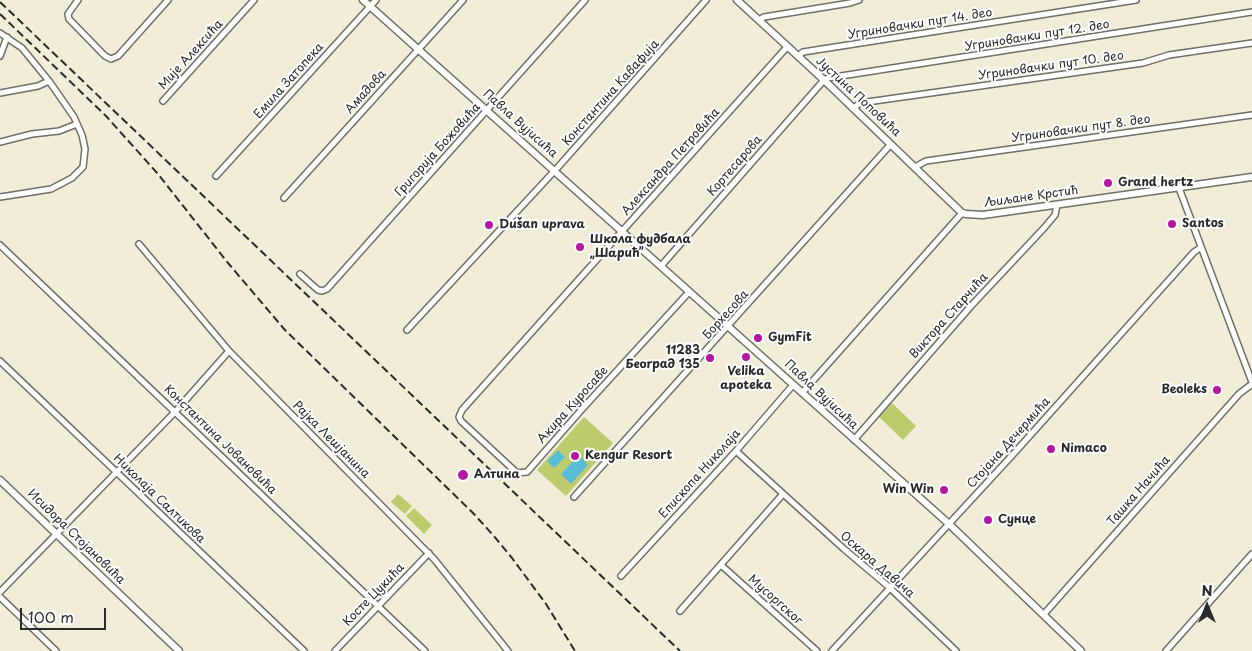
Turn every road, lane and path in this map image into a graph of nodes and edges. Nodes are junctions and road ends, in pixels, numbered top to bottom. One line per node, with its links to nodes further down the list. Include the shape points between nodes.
1 (77, 0): 2 (street, via 68,14 69,20 111,59 118,56)
2 (168, 0)
3 (254, 0): 25 (street, Мије Алексића)
4 (363, 0): 12 (street, Павла Вујисића)
5 (376, 0): 12 (street, Емила Затопека)
6 (463, 0): 19 (street, Амадова)
7 (585, 0): 27 (street, Григорија Божовића)
8 (706, 0): 33 (street, Константина Кавафија)
9 (737, 0): 14 (street, Јустина Поповића)
10 (859, 0): 14 (street, via 764,16)
11 (1136, 0): 21 (street, Угриновачки пут 14. део, via 822,49)
12 (370, 7): 19 (street, Павла Вујисића); 34 (street, Емила Затопека)
13 (1252, 12): 22 (street, Угриновачки пут 12. део)
14 (759, 20): 18 (street, Јустина Поповића)
15 (0, 33): 16 (street)
16 (7, 37): 20 (street); 23 (street, via 26,52)
17 (1252, 43): 26 (street, Угриновачки пут 10. део, via 860,103)
18 (787, 47): 21 (street, Јустина Поповића); 41 (street, Александра Петровића)
19 (418, 50): 27 (street, Павла Вујисића); 38 (street, Амадова)
20 (0, 56)
21 (798, 56): 22 (street, Јустина Поповића)
22 (824, 80): 26 (street, Јустина Поповића); 45 (street, Кортесарова)
23 (49, 82): 24 (street); 29 (street)
24 (0, 93)
25 (163, 101)
26 (854, 108): 31 (street, Јустина Поповића)
27 (487, 110): 33 (street, Павла Вујисића); 46 (street, Григорија Божовића, via 327,289 318,290)
28 (1252, 115): 32 (street, Угриновачки пут 8. део, via 926,161)
29 (77, 124): 30 (street, via 59,131); 37 (street, via 85,149 84,167 78,174 51,189)
30 (0, 142)
31 (891, 144): 32 (street, Јустина Поповића); 48 (street, Борхесова)
32 (915, 167): 40 (street, Јустина Поповића)
33 (554, 171): 41 (street, Павла Вујисића); 49 (street, Константина Кавафија)
34 (216, 176)
35 (1252, 177): 36 (street, Љиљане Крстић)
36 (1179, 188): 39 (street, Љиљане Крстић); 44 (street)
37 (0, 197)
38 (284, 198)
39 (1057, 205): 40 (street, Љиљане Крстић, via 983,215); 56 (street, Виктора Старчића, via 1055,215 1044,228)
40 (962, 213): 54 (street)
41 (622, 232): 45 (street, Павла Вујисића); 58 (street, Александра Петровића, via 460,414 461,421 516,473 527,472)
42 (139, 244): 50 (street, Рајка Лешјанина)
43 (0, 245): 55 (street, Константина Јовановића)
44 (1200, 248): 52 (street); 63 (street, Стојана Дечермића)
45 (660, 266): 47 (street, Павла Вујисића)
46 (300, 274)
47 (689, 292): 48 (street, Павла Вујисића); 58 (street, Акира Куросаве)
48 (729, 327): 53 (street, Павла Вујисића); 62 (street, Борхесова)
49 (407, 330)
50 (229, 350): 55 (street); 65 (street, Рајка Лешјанина)
51 (0, 361): 59 (street, Николаја Салтикова)
52 (1252, 383): 74 (street, Ташка Начића, via 1233,400)
53 (793, 385): 54 (street, Павла Вујисића); 57 (street, Епископа Николаја)
54 (802, 392): 56 (street, Павла Вујисића)
55 (175, 412): 59 (street); 72 (street, Константина Јовановића)
56 (854, 440): 63 (street, Павла Вујисића)
57 (736, 451): 61 (street, Оскара Давича); 68 (street, Епископа Николаја)
58 (533, 466)
59 (116, 471): 64 (street); 77 (street, Николаја Салтикова)
60 (0, 480): 64 (street, Исидора Стојановића)
61 (783, 494): 67 (street); 69 (street, Оскара Давича)
62 (574, 497)
63 (948, 524): 69 (street, Стојана Дечермића); 74 (street, Павла Вујисића)
64 (56, 533): 70 (street); 76 (street, Исидора Стојановића)
65 (429, 553): 72 (street, Косте Цукића); 80 (street, Рајка Лешјанина)
66 (1252, 554): 85 (street)
67 (721, 564): 73 (street); 81 (street, Мусоргског)
68 (621, 576)
69 (889, 588): 82 (street, Стојана Дечермића); 83 (street, Оскара Давича)
70 (0, 592)
71 (0, 597): 75 (street)
72 (378, 606): 78 (street, Косте Цукића); 79 (street, Константина Јовановића)
73 (680, 610)
74 (1044, 614): 84 (street, Павла Вујисића)
75 (56, 651)
76 (179, 651)
77 (304, 651)
78 (334, 651)
79 (425, 651)
80 (508, 651)
81 (817, 651)
82 (832, 651)
83 (956, 651)
84 (1081, 651)
85 (1166, 651)

